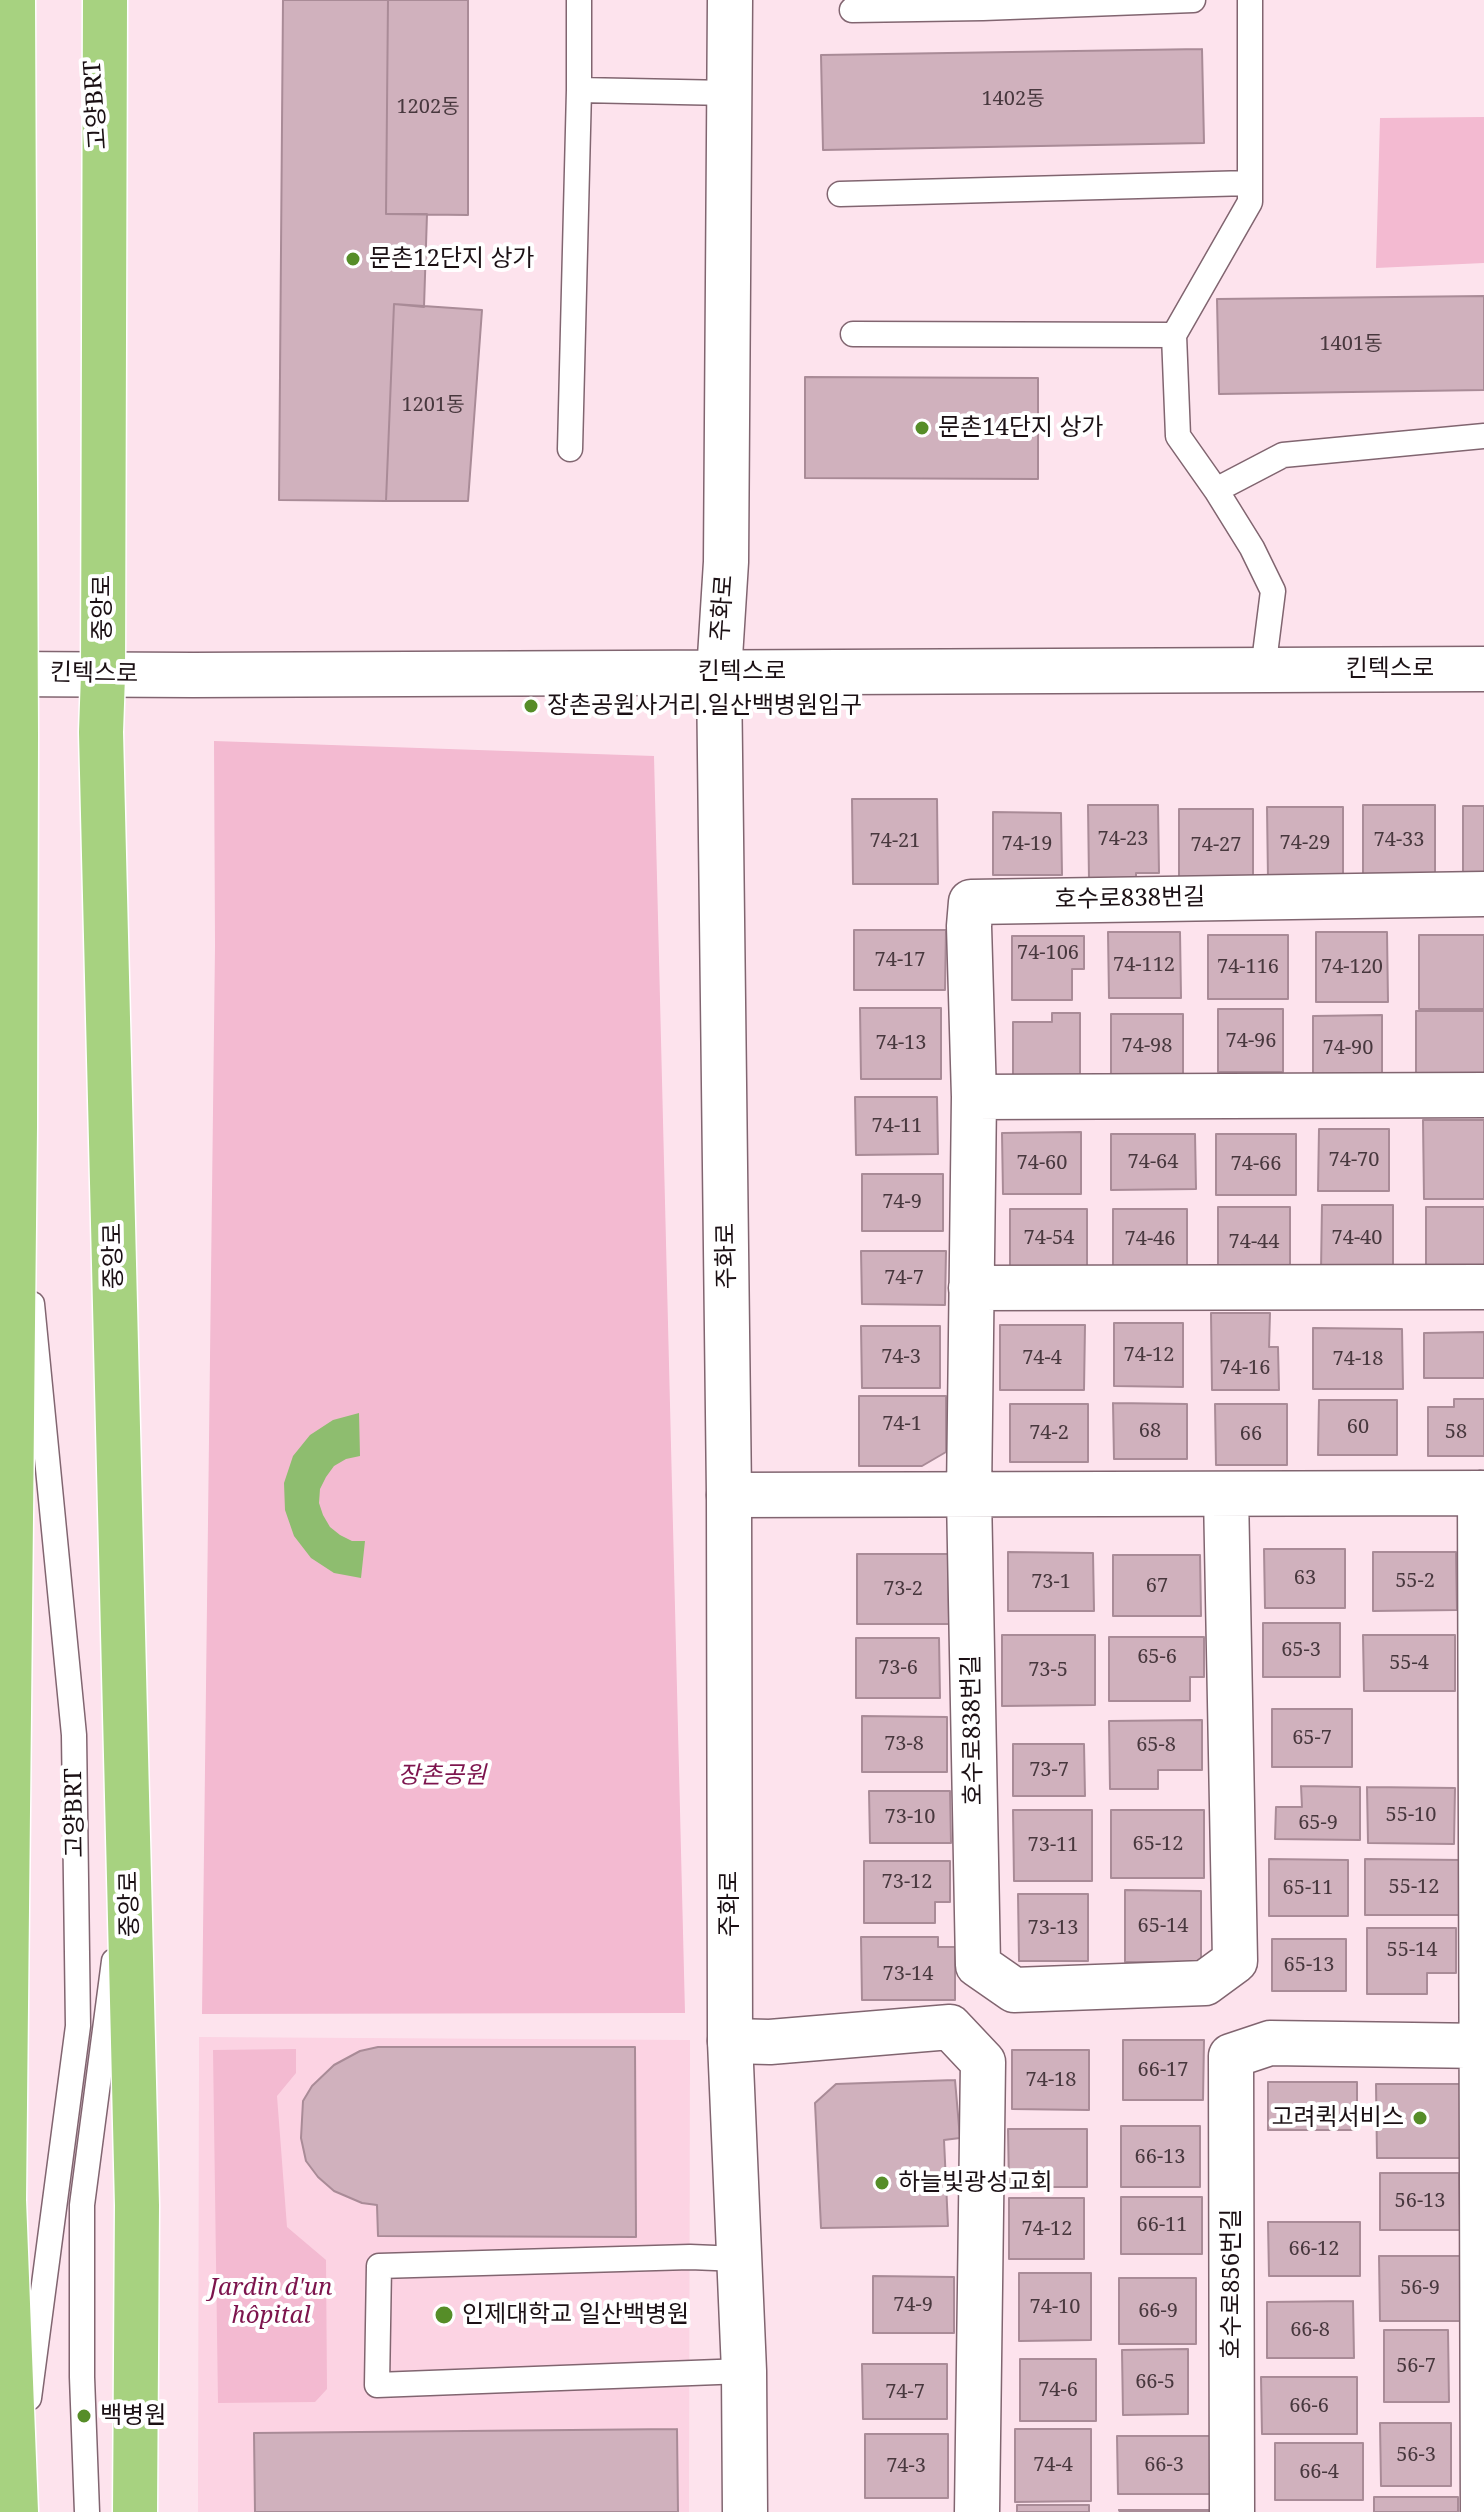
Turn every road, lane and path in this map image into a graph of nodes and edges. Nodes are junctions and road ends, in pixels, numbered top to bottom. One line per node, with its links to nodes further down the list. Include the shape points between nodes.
1 (13, 0): 23 (main road)
2 (88, 0): 14 (lane, 고양BRT)
3 (105, 0): 14 (main road, 중앙로)
4 (579, 0): 10 (lane)
5 (730, 0): 11 (street, 주화로)
6 (1193, 0): 8 (lane)
7 (1250, 0): 12 (lane)
8 (983, 4): 9 (lane)
9 (852, 10)
10 (579, 90): 11 (lane); 18 (lane)
11 (729, 93): 22 (street, 주화로, via 726,562)
12 (1250, 183): 13 (lane); 16 (lane, via 1250,202)
13 (840, 194)
14 (104, 210): 24 (main road, 중앙로)
15 (853, 334): 16 (lane)
16 (1174, 335): 19 (lane, via 1178,436)
17 (1484, 436): 19 (lane, via 1283,455)
18 (570, 449)
19 (1216, 490): 21 (lane, via 1273,591)
20 (1484, 669): 21 (street, 킨텍스로)
21 (1263, 670): 22 (street, 킨텍스로)
22 (719, 673): 24 (street, 킨텍스로); 33 (street, 주화로)
23 (8, 674): 24 (street, 킨텍스로); 28 (main road)
24 (103, 675): 35 (main road, 중앙로)
25 (1484, 894): 27 (street, 호수로838번길, via 971,902)
26 (1484, 1095): 27 (street)
27 (974, 1097): 30 (street, 호수로838번길)
28 (15, 1127): 42 (main road, via 4,2200); 42 (lane, 고양BRT, via 74,1735 78,2026)
29 (1484, 1287): 30 (street)
30 (971, 1288): 34 (street, 호수로838번길)
31 (1482, 1493): 32 (street); 37 (street)
32 (1226, 1494): 34 (street); 34 (street, 호수로838번길, via 1235,1961 1205,1983 1014,1990 978,1965)
33 (729, 1495): 34 (street); 36 (street, 주화로)
34 (969, 1495)
35 (128, 1851): 43 (lane, via 82,2205); 44 (main road, 중앙로, via 137,2205)
36 (730, 2041): 39 (street, 주화로); 46 (street, via 950,2027 983,2062)
37 (1483, 2046): 38 (street); 47 (street, 호수로856번길, via 1270,2043 1231,2056)
38 (1483, 2225): 41 (street)
39 (740, 2259): 40 (street, 주화로); 40 (lane, via 379,2266 377,2385)
40 (744, 2371): 45 (street, 주화로)
41 (1483, 2406): 48 (street)
42 (16, 2505)
43 (87, 2512)
44 (135, 2512)
45 (745, 2512)
46 (977, 2512)
47 (1232, 2512)
48 (1483, 2512)

